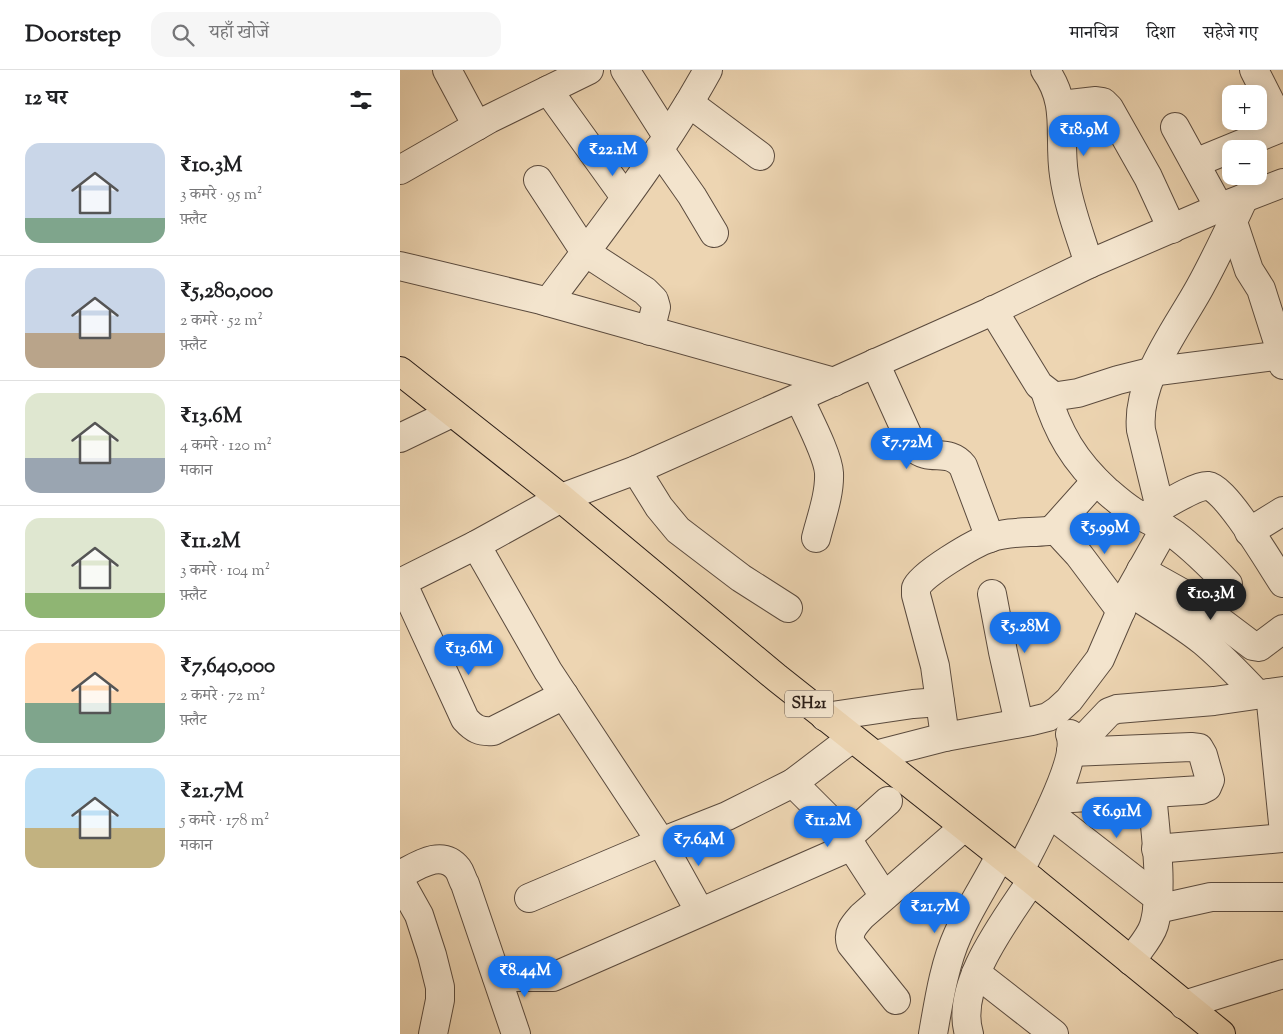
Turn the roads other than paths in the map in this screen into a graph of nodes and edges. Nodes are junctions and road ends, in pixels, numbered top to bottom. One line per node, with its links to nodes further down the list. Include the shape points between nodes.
1 (446, 70): 10 (street)
2 (625, 70): 13 (street)
3 (708, 70): 8 (street)
4 (1045, 70): 9 (street, via 1054,81)
5 (1254, 70): 12 (street)
6 (579, 72): 7 (street)
7 (548, 90): 10 (street); 19 (street)
8 (689, 103): 13 (street); 14 (street)
9 (1061, 105): 21 (street, via 1096,101 1109,108 1148,177); 24 (street, via 1064,173 1069,202)
10 (477, 126): 16 (street)
11 (1175, 127): 15 (street)
12 (1283, 127): 15 (street)
13 (663, 143): 19 (street); 22 (street)
14 (760, 156)
15 (1195, 164): 20 (street)
16 (400, 170)
17 (538, 180): 23 (street)
18 (1283, 183): 20 (street)
19 (625, 197): 23 (street)
20 (1232, 210): 21 (street); 29 (street, via 1250,270 1261,289); 32 (street, via 1200,287)
21 (1172, 229): 24 (street)
22 (714, 233)
23 (585, 252): 26 (street); 28 (street, via 650,294 656,307)
24 (1089, 264): 27 (street)
25 (400, 266): 26 (street)
26 (548, 302): 28 (street)
27 (994, 310): 30 (street); 34 (street, via 1039,385)
28 (650, 331): 33 (street)
29 (1283, 358): 32 (street)
30 (875, 363): 33 (street); 46 (street, via 913,447 920,454 951,456 963,466)
31 (400, 371): 36 (main road, SH21)
32 (1150, 372): 34 (street, via 1066,396); 42 (street, via 1140,419)
33 (834, 382): 35 (street)
34 (1046, 391): 39 (street, via 1063,438 1082,467)
35 (799, 398): 38 (street); 45 (street, via 827,462 829,474)
36 (452, 413): 37 (street); 40 (main road, SH21)
37 (400, 438)
38 (636, 470): 40 (street); 53 (street, via 678,530 741,578)
39 (1096, 481): 42 (street, via 1127,507); 43 (street)
40 (561, 498): 47 (street); 59 (main road, SH21)
41 (1283, 511): 44 (street)
42 (1156, 518): 44 (street, via 1193,490 1210,486 1231,504); 50 (street, via 1196,551); 51 (street)
43 (1054, 528): 46 (street); 51 (street, via 1079,555)
44 (1249, 532): 49 (street)
45 (816, 538)
46 (990, 538): 57 (street, via 974,544 925,576 916,588 935,666)
47 (476, 545): 48 (street); 56 (street)
48 (401, 582): 56 (street, via 465,719 473,728 493,731)
49 (1283, 583)
50 (1228, 584)
51 (1130, 591): 54 (street, via 1184,594 1253,646 1260,647); 55 (street, via 1204,642 1235,671); 58 (street, via 1100,659)
52 (992, 594): 60 (street)
53 (788, 608)
54 (1283, 629)
55 (1270, 693): 63 (street, via 1117,709 1109,712); 65 (street)
56 (564, 695): 73 (street)
57 (940, 702): 59 (street); 61 (street)
58 (1058, 711): 60 (street, via 1048,717); 63 (street, via 1073,741)
59 (825, 717): 62 (main road, SH21)
60 (1019, 723): 61 (street)
61 (945, 737): 64 (street)
62 (852, 738): 64 (main road, SH21); 66 (street)
63 (1071, 752): 67 (street, via 1199,748 1208,770 1210,780 1207,787); 69 (street)
64 (875, 755): 71 (main road, SH21)
65 (1281, 782): 70 (street)
66 (793, 783): 73 (street, via 727,816); 74 (street)
67 (1152, 793): 69 (street); 75 (street)
68 (888, 802): 74 (street)
69 (1053, 806): 76 (street); 82 (street)
70 (1283, 823)
71 (964, 827): 76 (main road, SH21); 79 (street)
72 (1283, 838): 75 (street)
73 (661, 842): 81 (street); 83 (street)
74 (850, 842): 79 (street); 83 (street)
75 (1156, 849): 82 (street)
76 (1017, 869): 84 (main road, SH21); 85 (street); 92 (street, via 959,932 941,991)
77 (400, 875): 87 (street, via 437,858 458,869)
78 (400, 882): 90 (street, via 419,915 440,987)
79 (884, 896): 88 (street, via 854,925 849,937 851,944)
80 (1283, 897): 82 (street, via 1211,896)
81 (529, 898)
82 (1157, 903): 84 (street, via 1154,926)
83 (700, 912): 87 (street, via 553,978)
84 (1130, 961): 89 (main road, SH21)
85 (976, 972): 93 (street, via 966,1008); 94 (street)
86 (1283, 974): 89 (street)
87 (497, 977): 91 (street)
88 (896, 1000)
89 (1184, 1005): 95 (main road, SH21)
90 (433, 1034)
91 (516, 1034)
92 (933, 1034)
93 (970, 1034)
94 (1054, 1034)
95 (1221, 1034)

